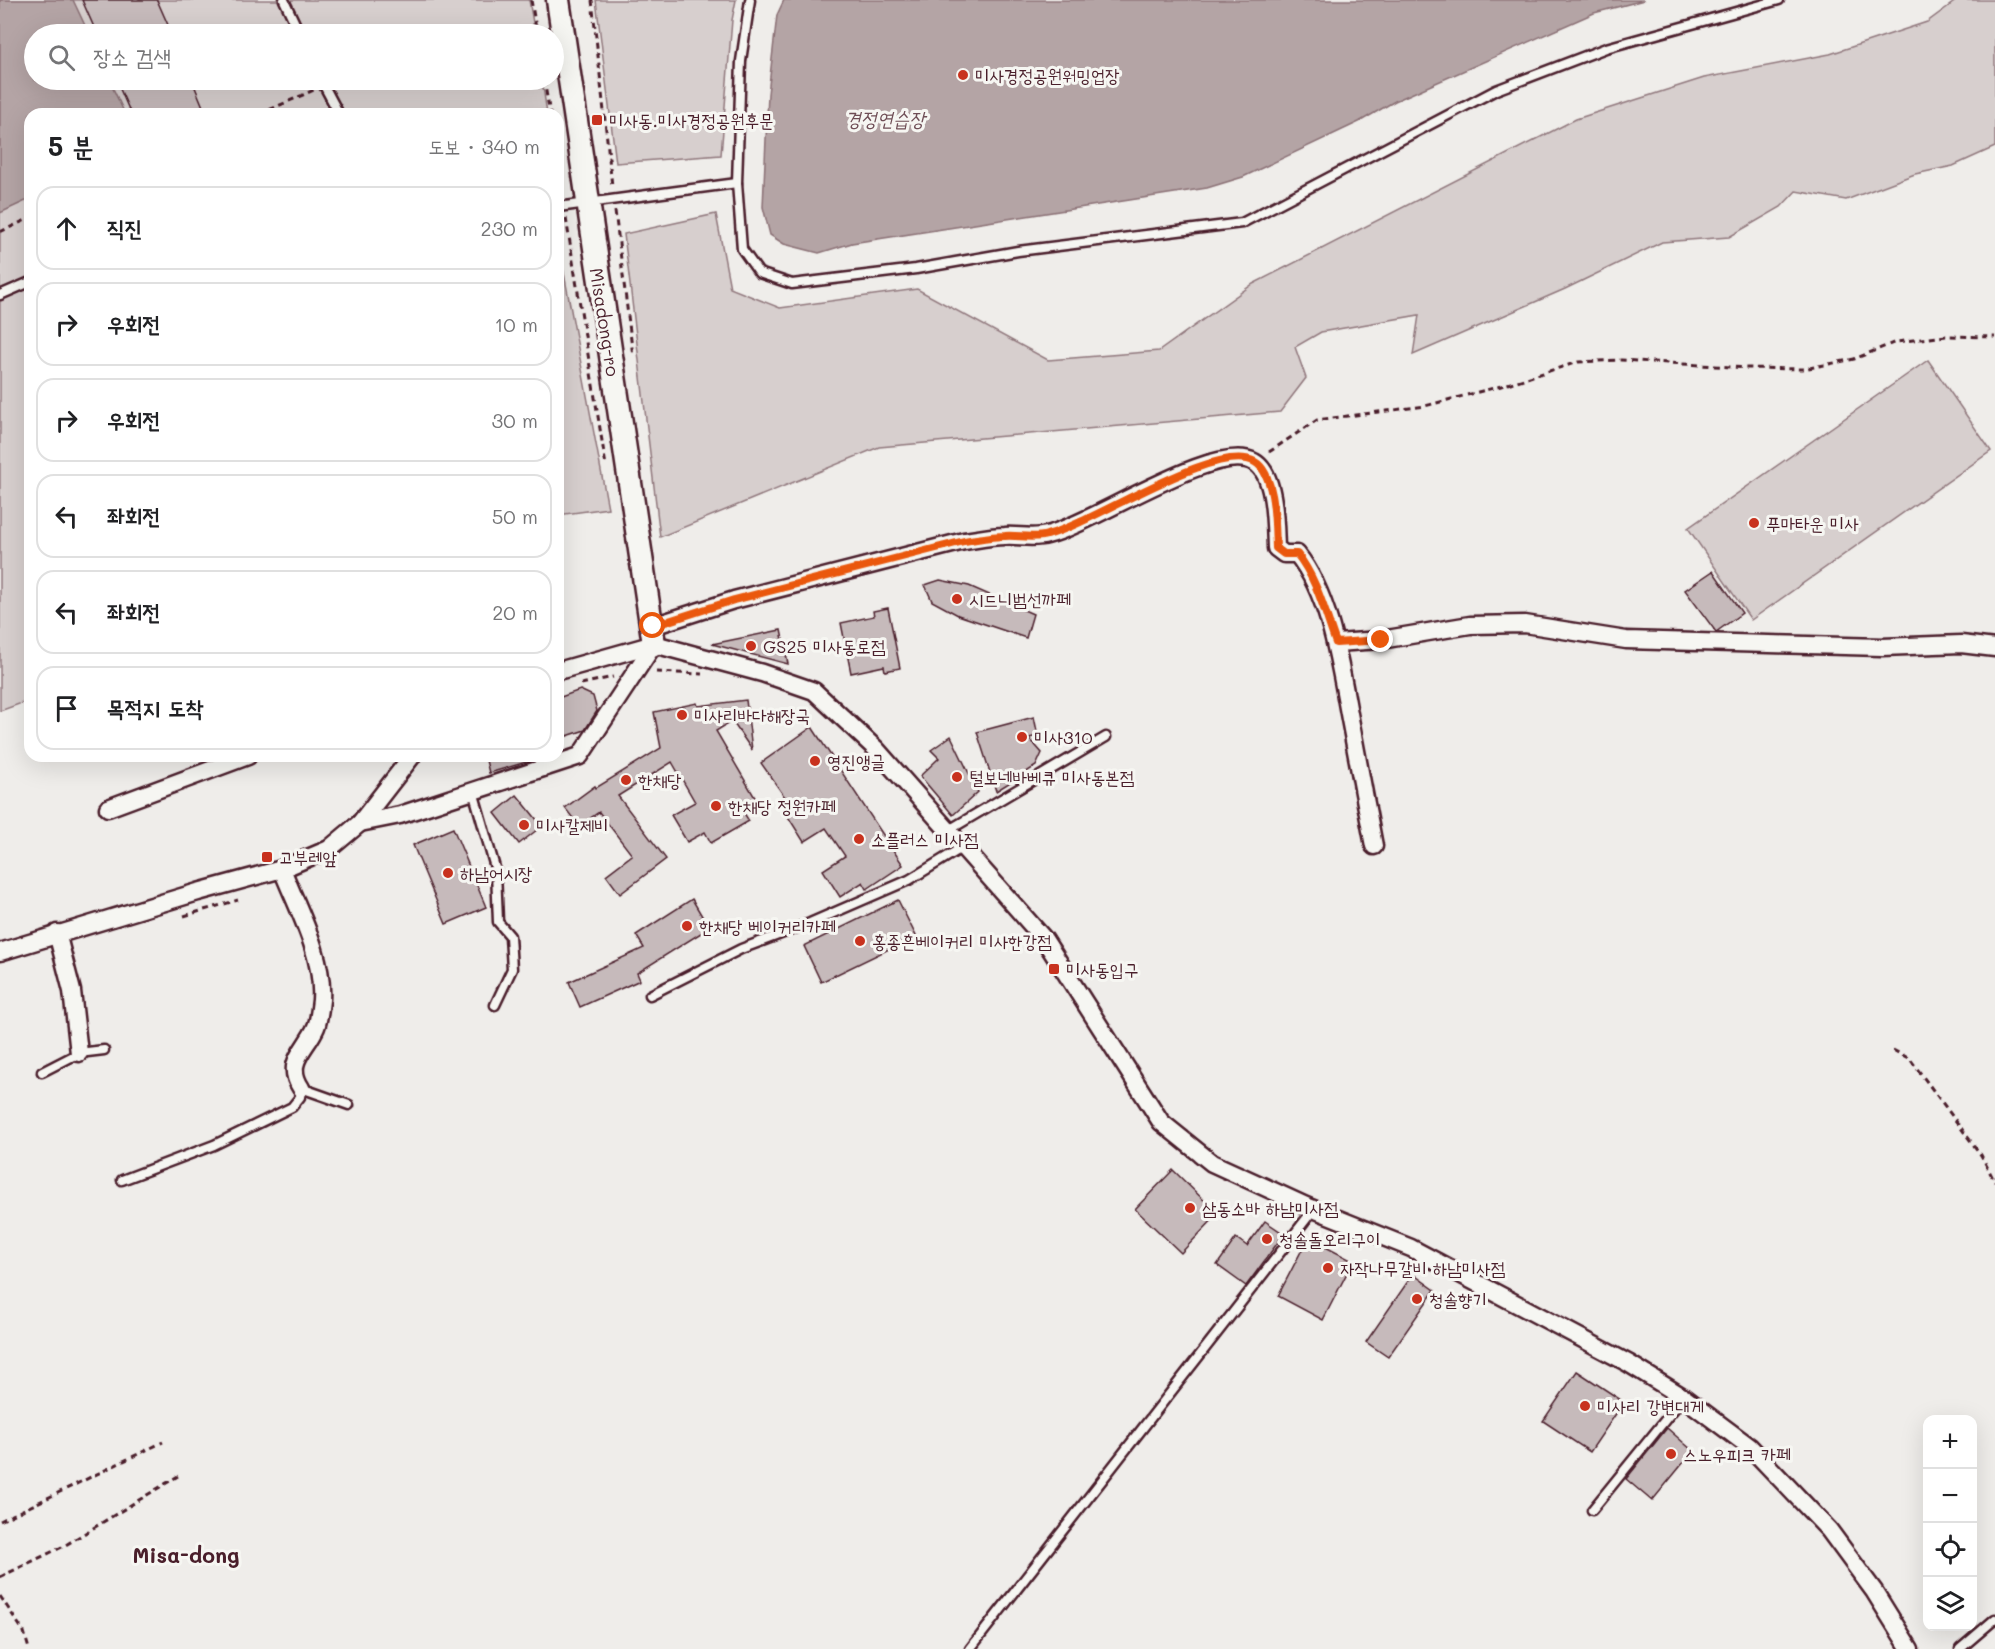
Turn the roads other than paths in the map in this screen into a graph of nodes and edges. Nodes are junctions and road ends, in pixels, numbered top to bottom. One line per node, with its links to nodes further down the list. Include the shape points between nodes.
1 (284, 0): 5 (lane)
2 (558, 0): 6 (street, Misadong-ro)
3 (750, 0): 10 (lane, via 741,61)
4 (1779, 0): 10 (lane, via 1625,42 1496,90 1242,223 792,284 759,273 742,249)
5 (295, 24)
6 (559, 24)
7 (326, 90): 9 (lane)
8 (563, 90): 11 (street, Misadong-ro)
9 (336, 108)
10 (737, 183): 11 (lane)
11 (570, 205): 14 (street, Misadong-ro)
12 (24, 285): 13 (lane)
13 (0, 295)
14 (653, 635): 15 (street, via 734,600 964,541 1044,536 1087,521 1177,475 1215,460 1238,457 1255,462 1265,472 1276,548 1302,559); 17 (street); 19 (street, via 580,756); 26 (street, via 814,692 876,748)
15 (1336, 643): 16 (street, via 1381,640 1470,625 1525,624 1626,640 1882,647 1961,644); 27 (street)
16 (1995, 648)
17 (564, 669)
18 (1106, 737): 26 (lane)
19 (564, 761)
20 (232, 762): 24 (street)
21 (407, 762): 25 (street)
22 (562, 762): 23 (street)
23 (473, 791): 25 (street, via 400,815); 33 (lane, via 495,870 498,922 510,936 512,969)
24 (108, 808)
25 (360, 823): 29 (street, via 329,849)
26 (949, 830): 28 (street)
27 (1374, 846)
28 (963, 847): 32 (lane, via 909,880 741,950); 40 (street, via 1044,939 1161,1122 1212,1163)
29 (282, 869): 30 (street); 37 (street, via 320,969 317,1025 296,1057 294,1067)
30 (57, 933): 31 (street); 35 (street, via 72,991)
31 (0, 952)
32 (650, 994)
33 (495, 1005)
34 (104, 1050): 35 (lane)
35 (79, 1053): 36 (lane)
36 (42, 1072)
37 (302, 1088): 38 (lane); 39 (lane, via 292,1107 214,1146)
38 (349, 1105)
39 (122, 1180)
40 (1314, 1209): 41 (street, via 1411,1248 1628,1363); 44 (lane)
41 (1683, 1398): 42 (lane); 45 (street, via 1750,1447 1829,1530)
42 (1592, 1510)
43 (1995, 1620): 46 (lane)
44 (970, 1649)
45 (1910, 1649)
46 (1960, 1649)

